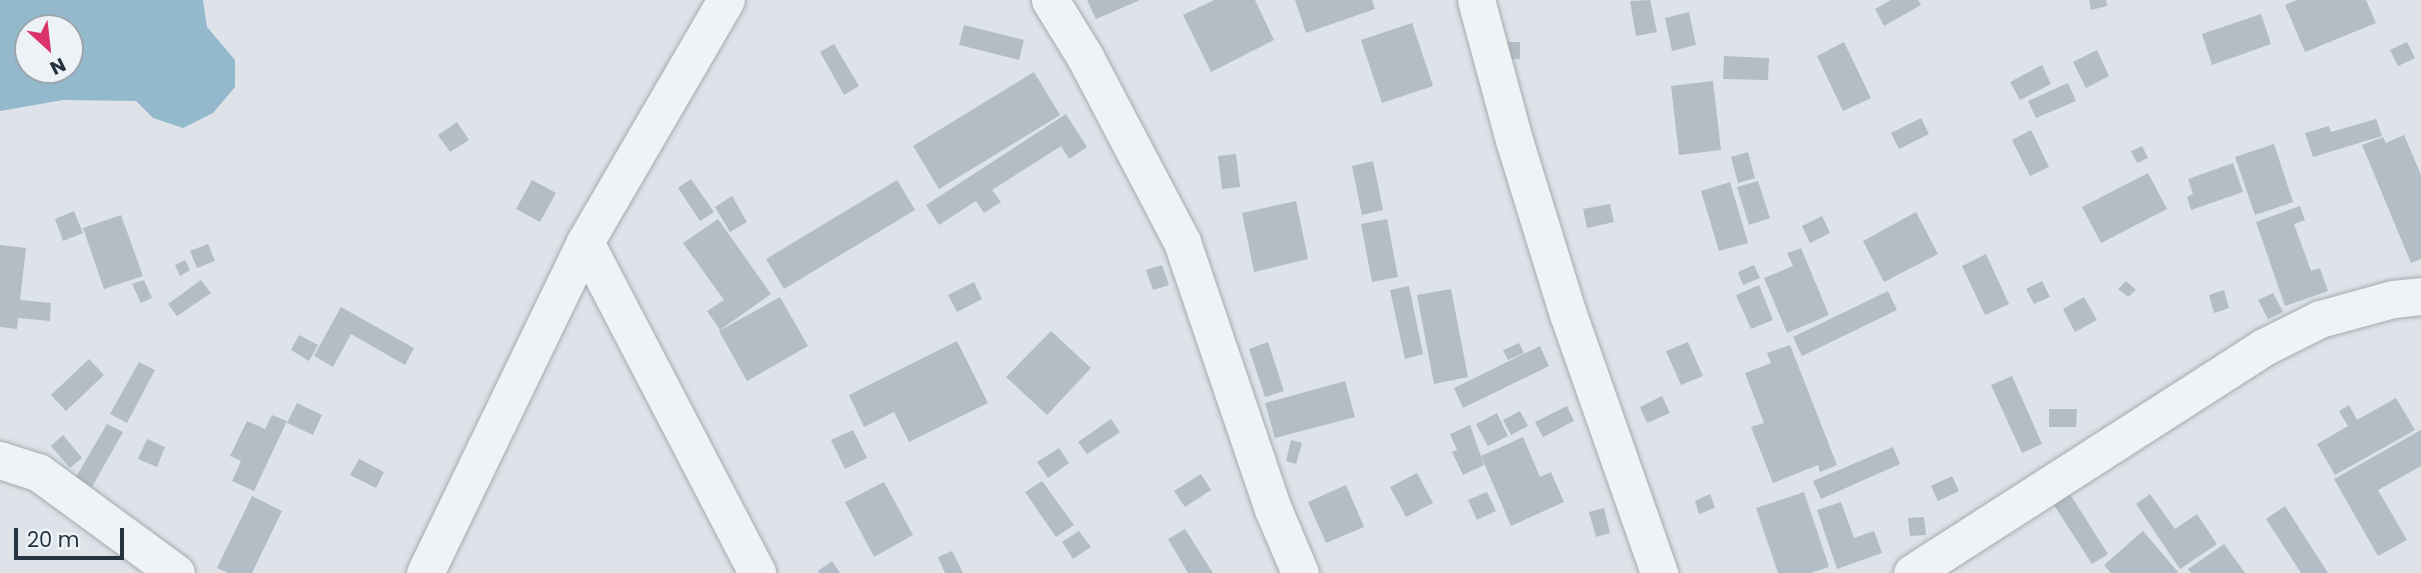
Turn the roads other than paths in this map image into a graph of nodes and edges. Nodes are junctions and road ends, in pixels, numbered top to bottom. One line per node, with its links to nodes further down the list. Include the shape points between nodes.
1 (726, 0): 4 (street)
2 (1050, 0): 10 (street, via 1182,242 1273,509)
3 (1476, 0): 11 (street, via 1568,314)
4 (585, 242): 8 (street); 9 (street)
5 (2421, 296): 12 (street, via 2320,319 2264,347)
6 (0, 460): 7 (street, via 38,472)
7 (176, 573)
8 (425, 573)
9 (757, 573)
10 (1300, 573)
11 (1659, 573)
12 (1912, 573)

